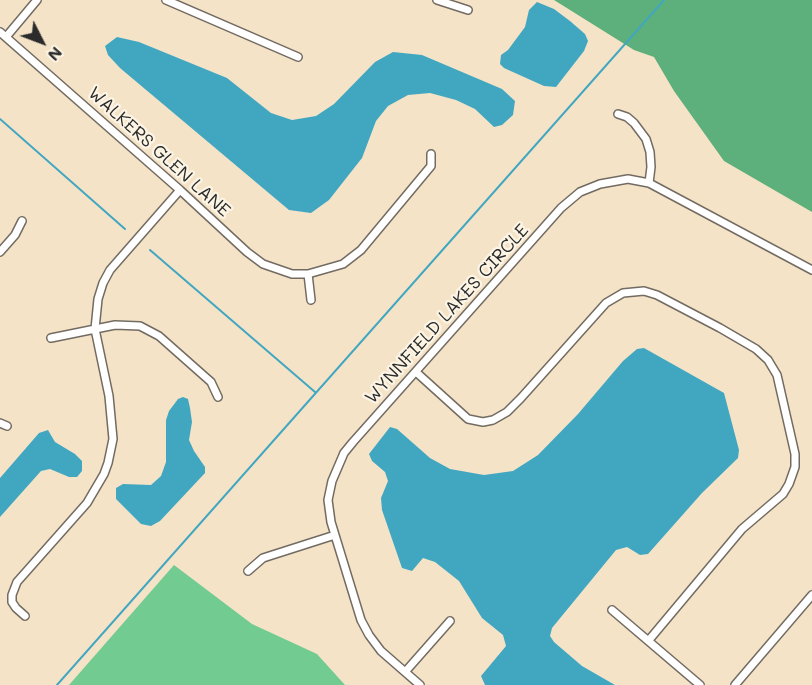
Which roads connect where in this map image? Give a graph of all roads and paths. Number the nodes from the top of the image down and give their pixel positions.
1 (37, 0) edge
2 (166, 0) edge
3 (437, 0) edge
4 (468, 10) dead end
5 (3, 34) edge
6 (298, 57) dead end
7 (618, 114) dead end
8 (431, 154) dead end
9 (649, 183) junction
10 (180, 190) junction
11 (22, 221) dead end
12 (0, 252) edge
13 (812, 270) edge
14 (308, 274) junction
15 (311, 300) dead end
16 (95, 329) junction
17 (51, 338) dead end
18 (416, 372) junction
19 (218, 397) dead end
20 (335, 535) junction
21 (248, 572) dead end
22 (812, 595) edge
23 (612, 610) dead end
24 (25, 616) dead end
25 (450, 621) dead end
26 (649, 640) junction
27 (405, 672) junction
28 (420, 685) edge
29 (700, 685) edge
30 (735, 685) edge

1 - 5 street
2 - 6 street
3 - 4 street
5 - 10 street, WALKERS GLEN LANE
7 - 9 street
8 - 14 street
9 - 13 street, WYNNFIELD LAKES CIRCLE
9 - 18 street, WYNNFIELD LAKES CIRCLE
10 - 14 street, WALKERS GLEN LANE
10 - 16 street
11 - 12 street
14 - 15 street
16 - 17 street
16 - 19 street
16 - 24 street
18 - 20 street, WYNNFIELD LAKES CIRCLE
18 - 26 street
20 - 21 street
20 - 27 street, WYNNFIELD LAKES CIRCLE
22 - 30 street
23 - 26 street
25 - 27 street
26 - 29 street
27 - 28 street, WYNNFIELD LAKES CIRCLE

